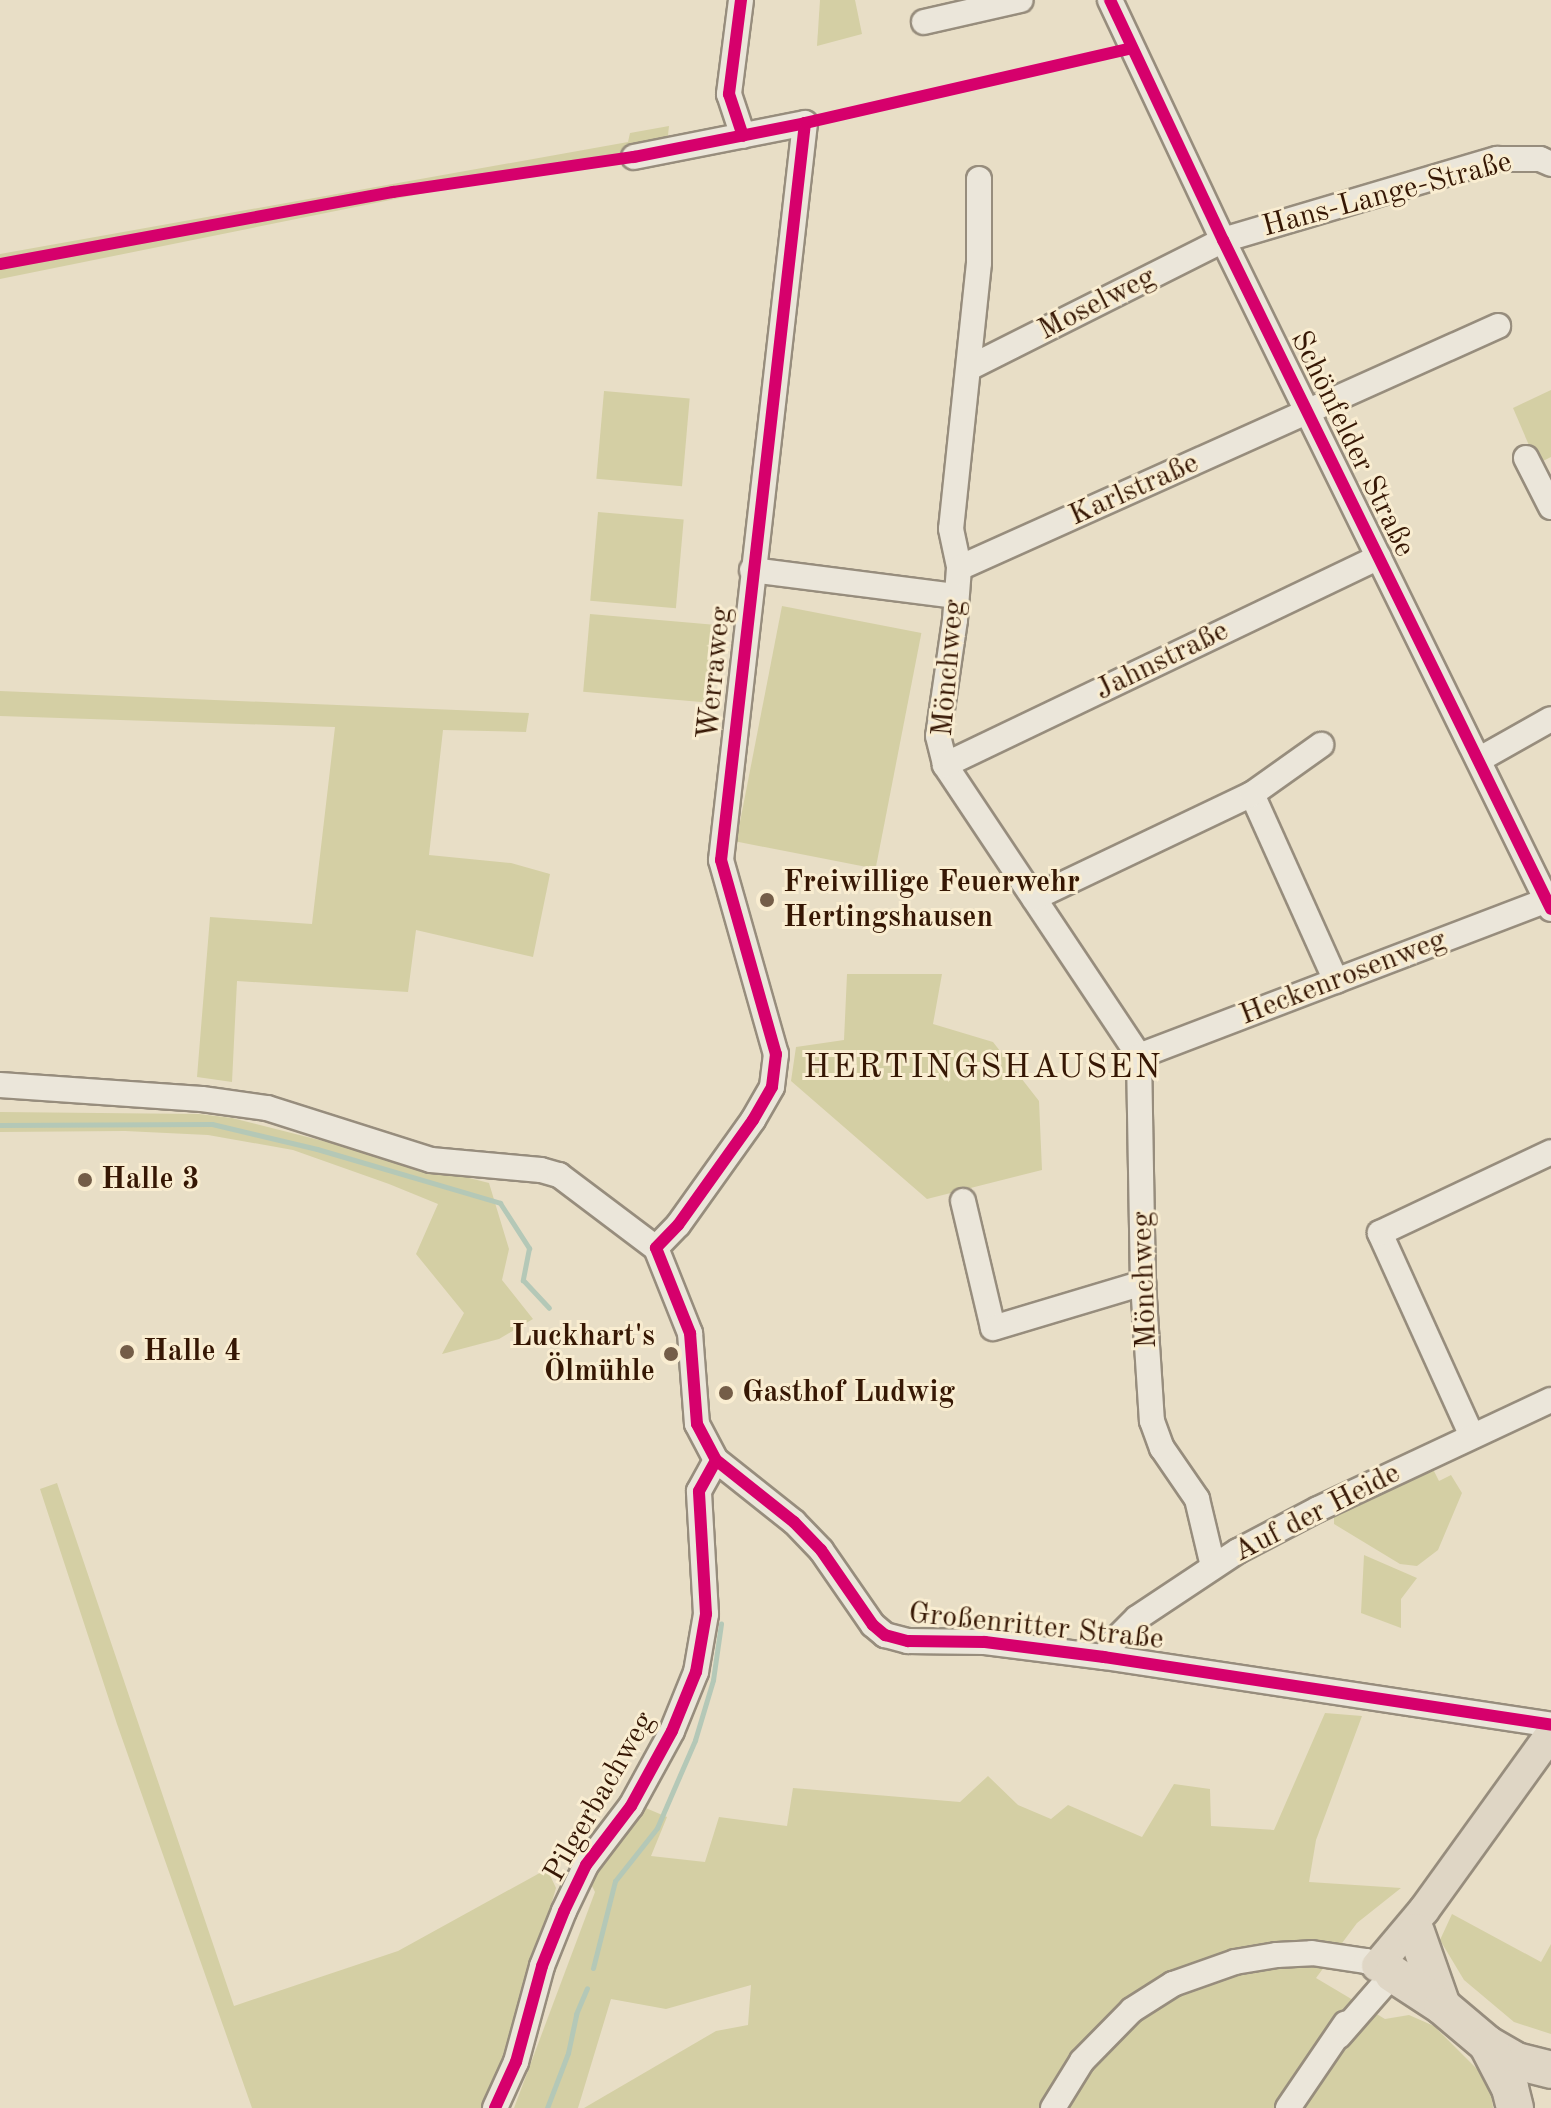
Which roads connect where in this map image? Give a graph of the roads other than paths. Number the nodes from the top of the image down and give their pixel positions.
1 (741, 0) edge
2 (1021, 0) edge
3 (1110, 0) edge
4 (924, 22) dead end
5 (743, 136) junction
6 (634, 157) dead end
7 (1551, 164) edge
8 (979, 179) dead end
9 (1223, 240) junction
10 (1498, 326) dead end
11 (971, 367) junction
12 (1309, 413) junction
13 (1526, 458) dead end
14 (1551, 507) edge
15 (1379, 557) junction
16 (959, 568) junction
17 (752, 570) junction
18 (954, 596) junction
19 (1551, 719) edge
20 (1321, 745) dead end
21 (1480, 759) junction
22 (945, 765) junction
23 (1252, 794) junction
24 (1034, 898) junction
25 (1550, 903) edge
26 (1336, 981) junction
27 (1139, 1056) junction
28 (0, 1085) edge
29 (1551, 1152) edge
30 (963, 1201) dead end
31 (656, 1248) junction
32 (1143, 1283) junction
33 (1551, 1400) edge
34 (1472, 1436) junction
35 (716, 1460) junction
36 (1213, 1566) junction
37 (1104, 1657) junction
38 (1551, 1725) edge
39 (1551, 1734) edge
40 (1420, 1921) junction
41 (1385, 1970) junction
42 (1442, 2006) junction
43 (1487, 2044) junction
44 (1551, 2070) edge
45 (495, 2108) edge
46 (1053, 2108) edge
47 (1288, 2108) edge
48 (1515, 2108) edge

1 - 5 street
2 - 4 street
3 - 9 street, Schönfelder Straße
5 - 6 street, Werraweg
5 - 17 street, Werraweg
7 - 9 street, Hans-Lange-Straße
8 - 11 street, Mönchweg
9 - 11 street, Moselweg
9 - 12 street, Schönfelder Straße
10 - 12 street, Schönfelder Straße
11 - 16 street, Mönchweg
12 - 15 street, Schönfelder Straße
12 - 16 street, Karlstraße
13 - 14 street
15 - 21 street, Schönfelder Straße
15 - 22 street, Jahnstraße
16 - 18 street, Mönchweg
17 - 18 street
17 - 31 street, Werraweg
18 - 22 street, Mönchweg
19 - 21 street
20 - 23 street
21 - 25 street, Schönfelder Straße
22 - 24 street, Mönchweg
23 - 24 street
23 - 26 street
24 - 27 street, Mönchweg
25 - 26 street, Heckenrosenweg
26 - 27 street, Heckenrosenweg
27 - 32 street, Mönchweg
28 - 31 street
29 - 34 street
30 - 32 street
31 - 35 street, Großenritter Straße
32 - 36 street, Mönchweg
33 - 34 street, Auf der Heide
34 - 36 street, Auf der Heide
35 - 37 street, Großenritter Straße
35 - 45 street, Pilgerbachweg
36 - 37 street, Auf der Heide
37 - 38 street, Großenritter Straße
39 - 40 main road
40 - 41 main road
40 - 42 highway
41 - 42 highway
41 - 46 street
41 - 47 street
42 - 43 highway
43 - 44 highway
43 - 48 highway

